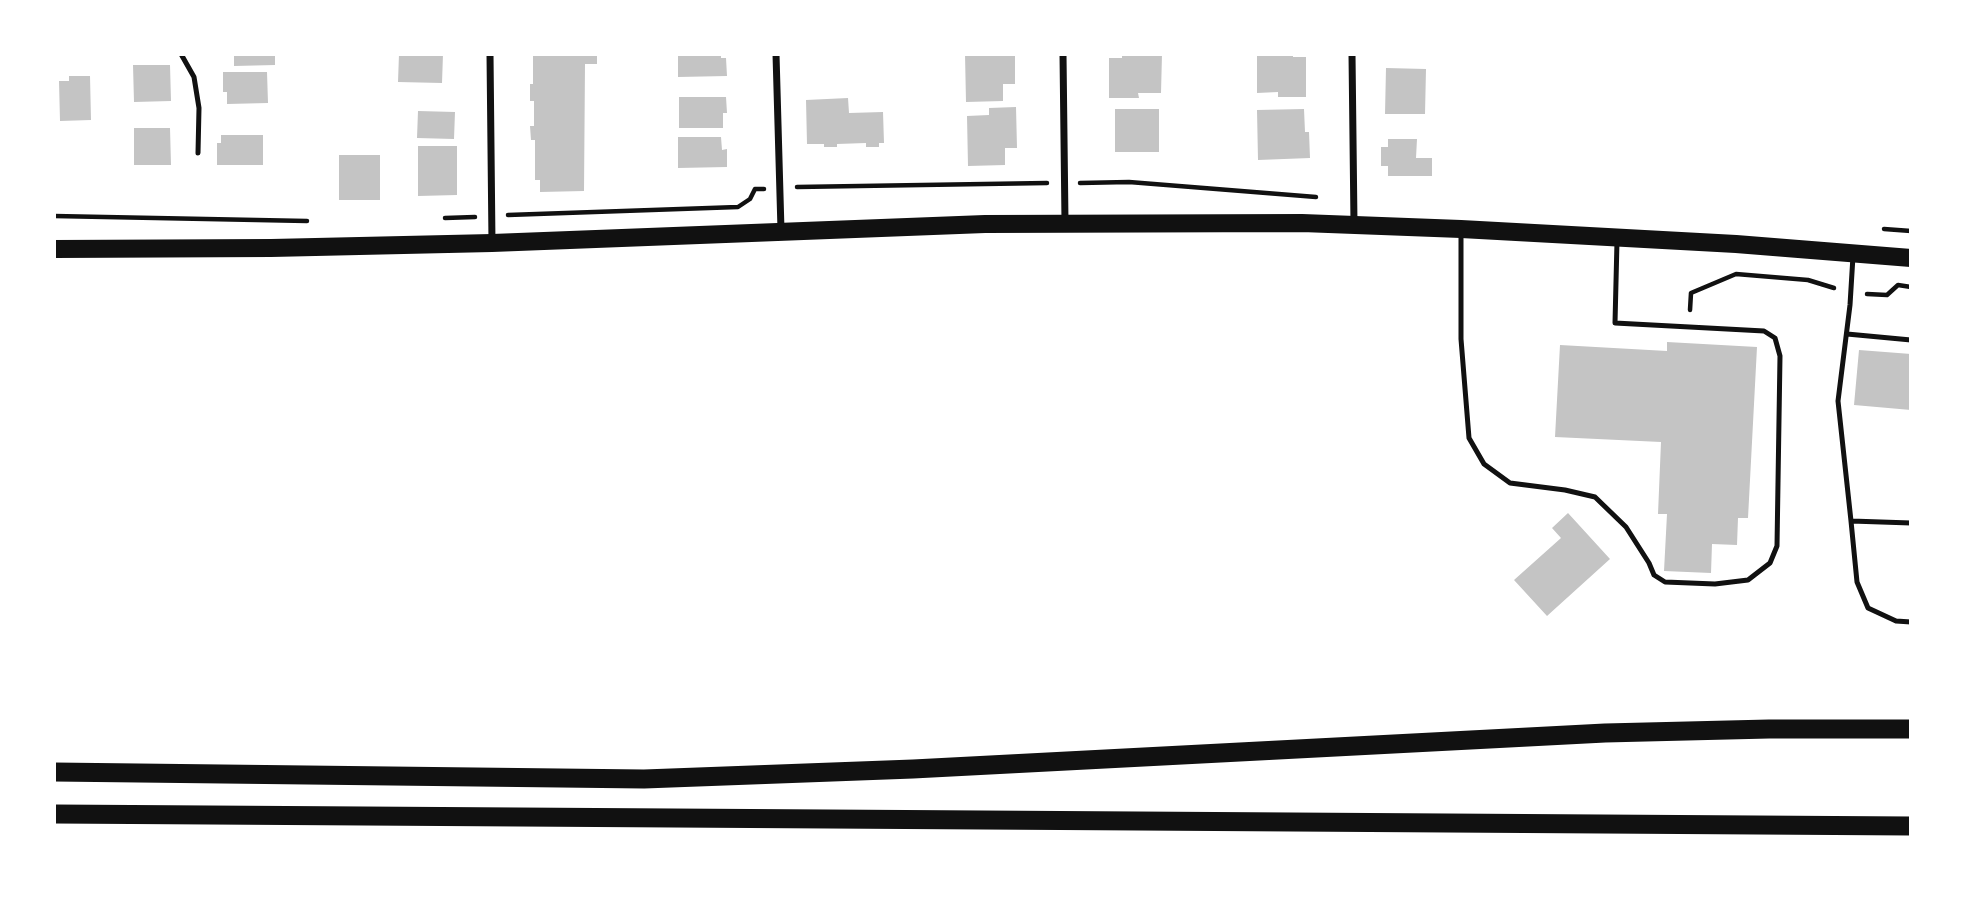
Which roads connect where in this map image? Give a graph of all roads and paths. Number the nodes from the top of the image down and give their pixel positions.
1 (181, 54) edge
2 (489, 54) edge
3 (776, 54) edge
4 (1063, 54) edge
5 (1352, 54) edge
6 (198, 153) dead end
7 (1065, 223) junction
8 (1354, 225) junction
9 (1461, 229) junction
10 (780, 230) junction
11 (1618, 238) junction
12 (492, 243) junction
13 (54, 249) edge
14 (1853, 253) junction
15 (1911, 258) edge
16 (1911, 287) edge
17 (1851, 293) junction
18 (1690, 327) junction
19 (1847, 334) junction
20 (1911, 340) edge
21 (1851, 521) junction
22 (1911, 523) edge
23 (1911, 622) edge
24 (1911, 729) edge
25 (54, 772) edge
26 (54, 814) edge
27 (1911, 826) edge

1 - 6 lane
2 - 12 street
3 - 10 street
4 - 7 street
5 - 8 street
7 - 8 main road
7 - 10 main road
8 - 9 main road
9 - 11 main road
9 - 18 lane
10 - 12 main road
11 - 14 main road
11 - 18 lane
12 - 13 main road
14 - 15 main road
14 - 17 lane
16 - 17 path
17 - 18 path
17 - 19 lane
19 - 20 lane
19 - 21 lane
21 - 22 lane
21 - 23 lane
24 - 25 highway
26 - 27 highway

